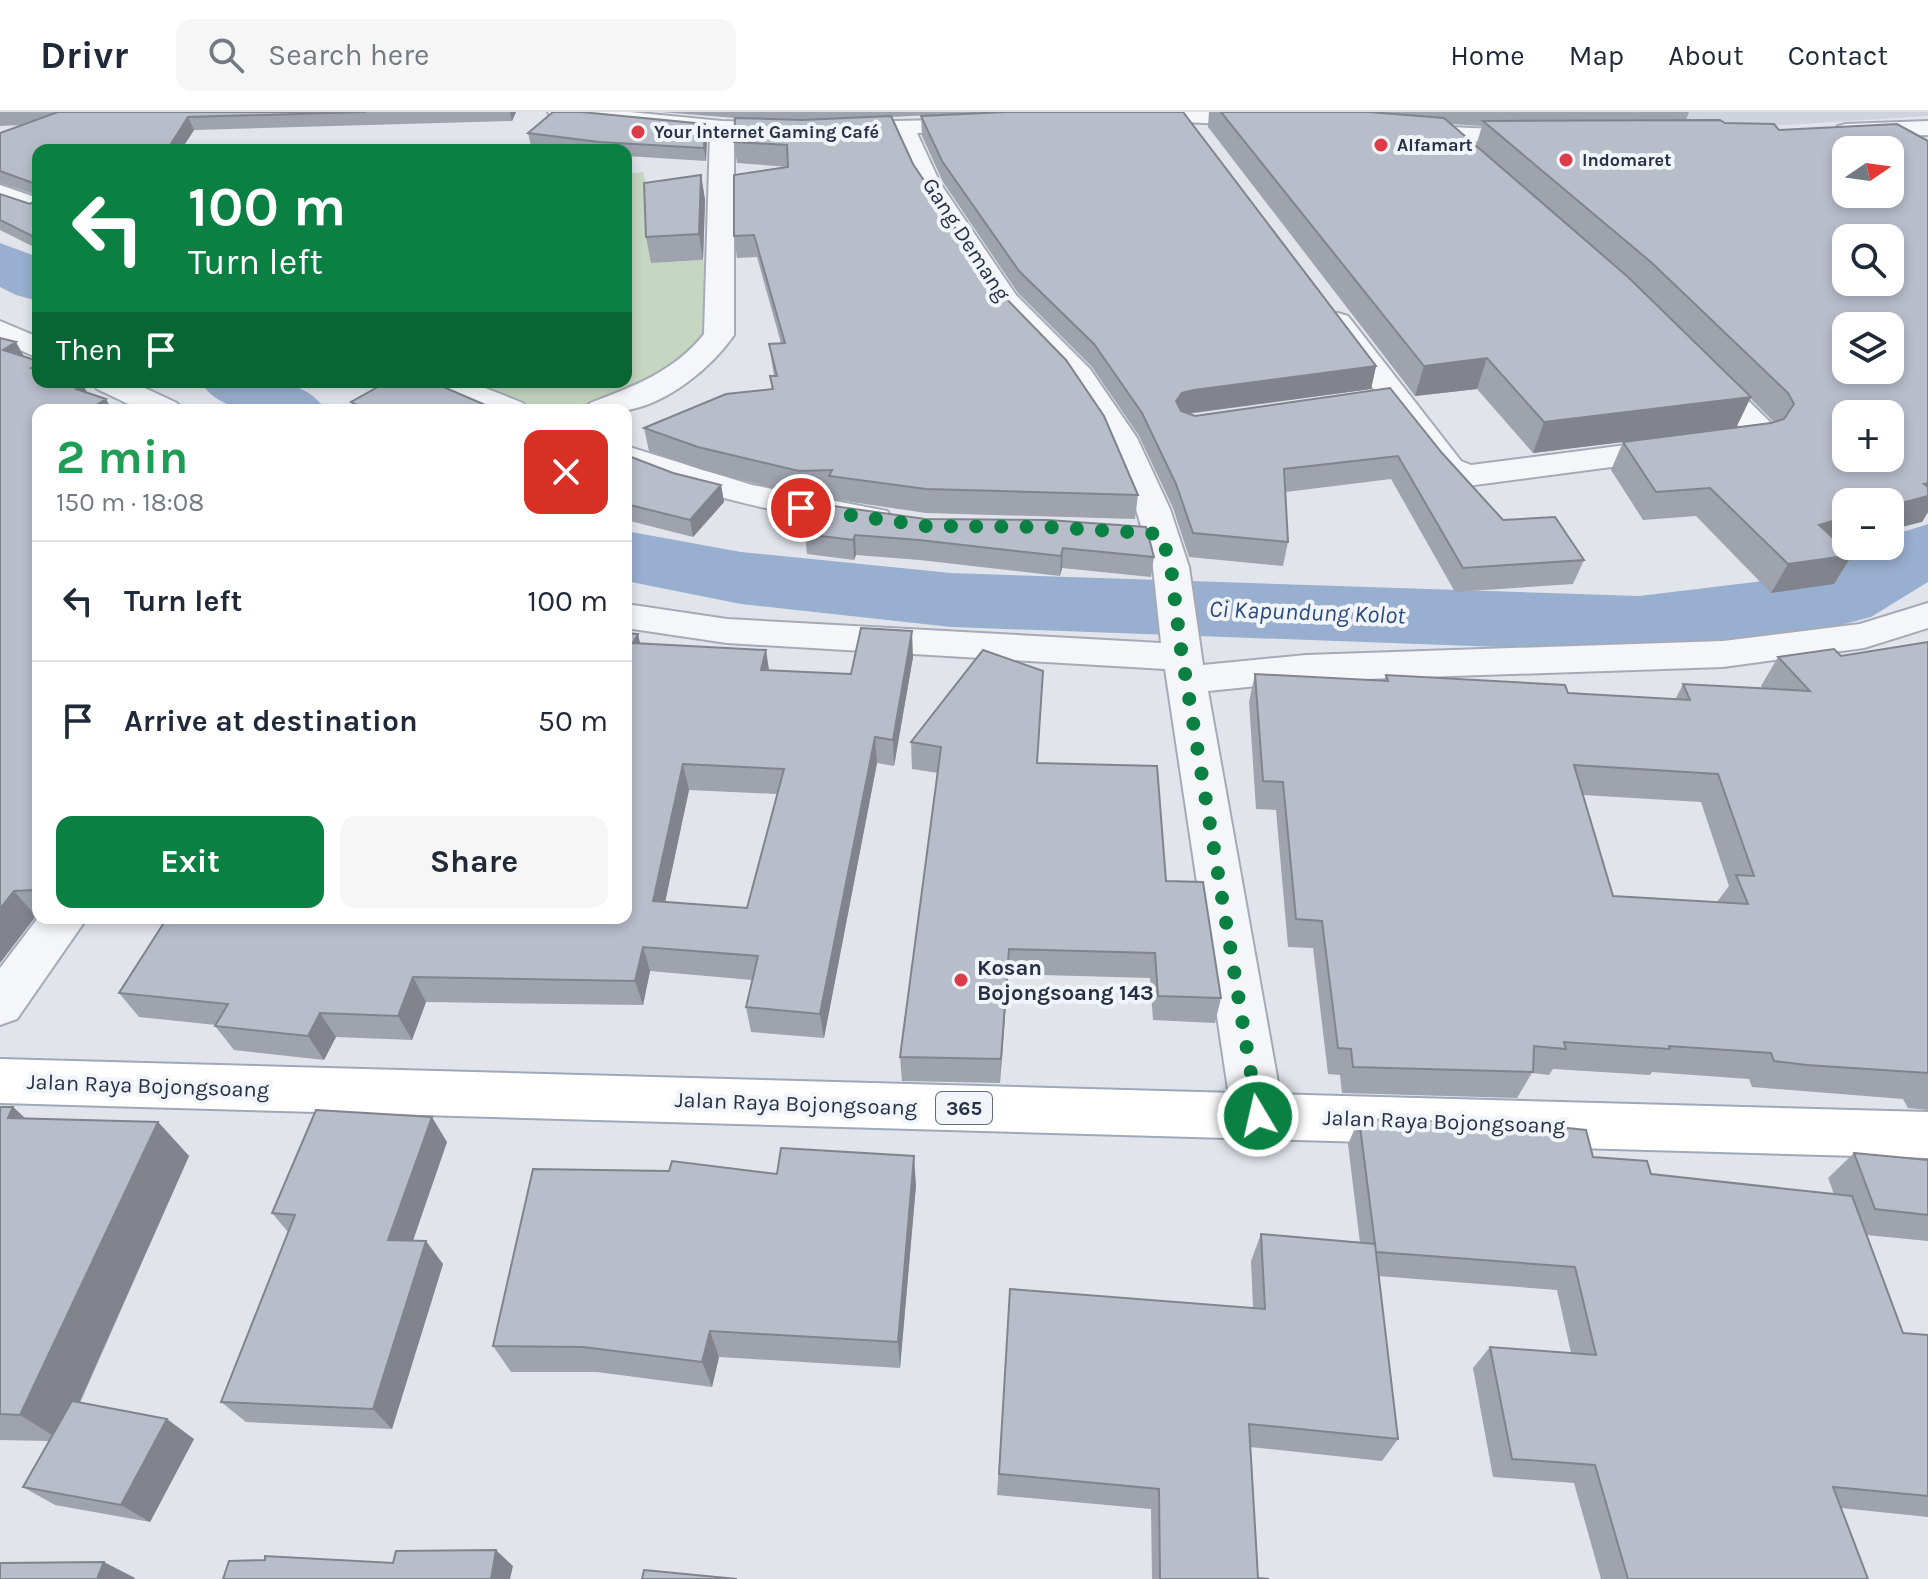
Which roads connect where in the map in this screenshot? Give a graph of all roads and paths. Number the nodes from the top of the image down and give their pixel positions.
1 (559, 112) edge
2 (1183, 115) junction
3 (1105, 118) edge
4 (1295, 121) edge
5 (997, 123) edge
6 (902, 126) junction
7 (722, 128) junction
8 (1928, 128) edge
9 (1384, 130) edge
10 (1822, 132) edge
11 (1444, 135) junction
12 (1560, 138) edge
13 (1202, 139) edge
14 (1472, 160) edge
15 (0, 193) edge
16 (32, 205) edge
17 (1322, 300) edge
18 (0, 330) edge
19 (32, 346) edge
20 (1684, 353) edge
21 (120, 388) edge
22 (458, 388) edge
23 (1396, 398) junction
24 (1364, 403) edge
25 (154, 404) edge
26 (497, 404) edge
27 (616, 404) edge
28 (632, 458) edge
29 (911, 523) edge
30 (1928, 615) edge
31 (632, 617) edge
32 (1183, 660) junction
33 (60, 924) edge
34 (0, 1005) edge
35 (0, 1081) edge
36 (1258, 1116) junction
37 (1928, 1135) edge

1 - 7 street
2 - 3 street
2 - 4 street
2 - 13 street
5 - 6 street
6 - 7 street
6 - 32 street, Gang Demang
7 - 27 street
8 - 10 street
9 - 11 street
11 - 12 street
11 - 14 street
15 - 16 street
17 - 23 street
18 - 19 street
20 - 23 street
21 - 25 street
22 - 26 street
23 - 24 street
28 - 29 street
30 - 32 street
31 - 32 street
32 - 36 street, Gang Demang
33 - 34 street
35 - 36 main road, Jalan Raya Bojongsoang / 365
36 - 37 main road, Jalan Raya Bojongsoang / 365

